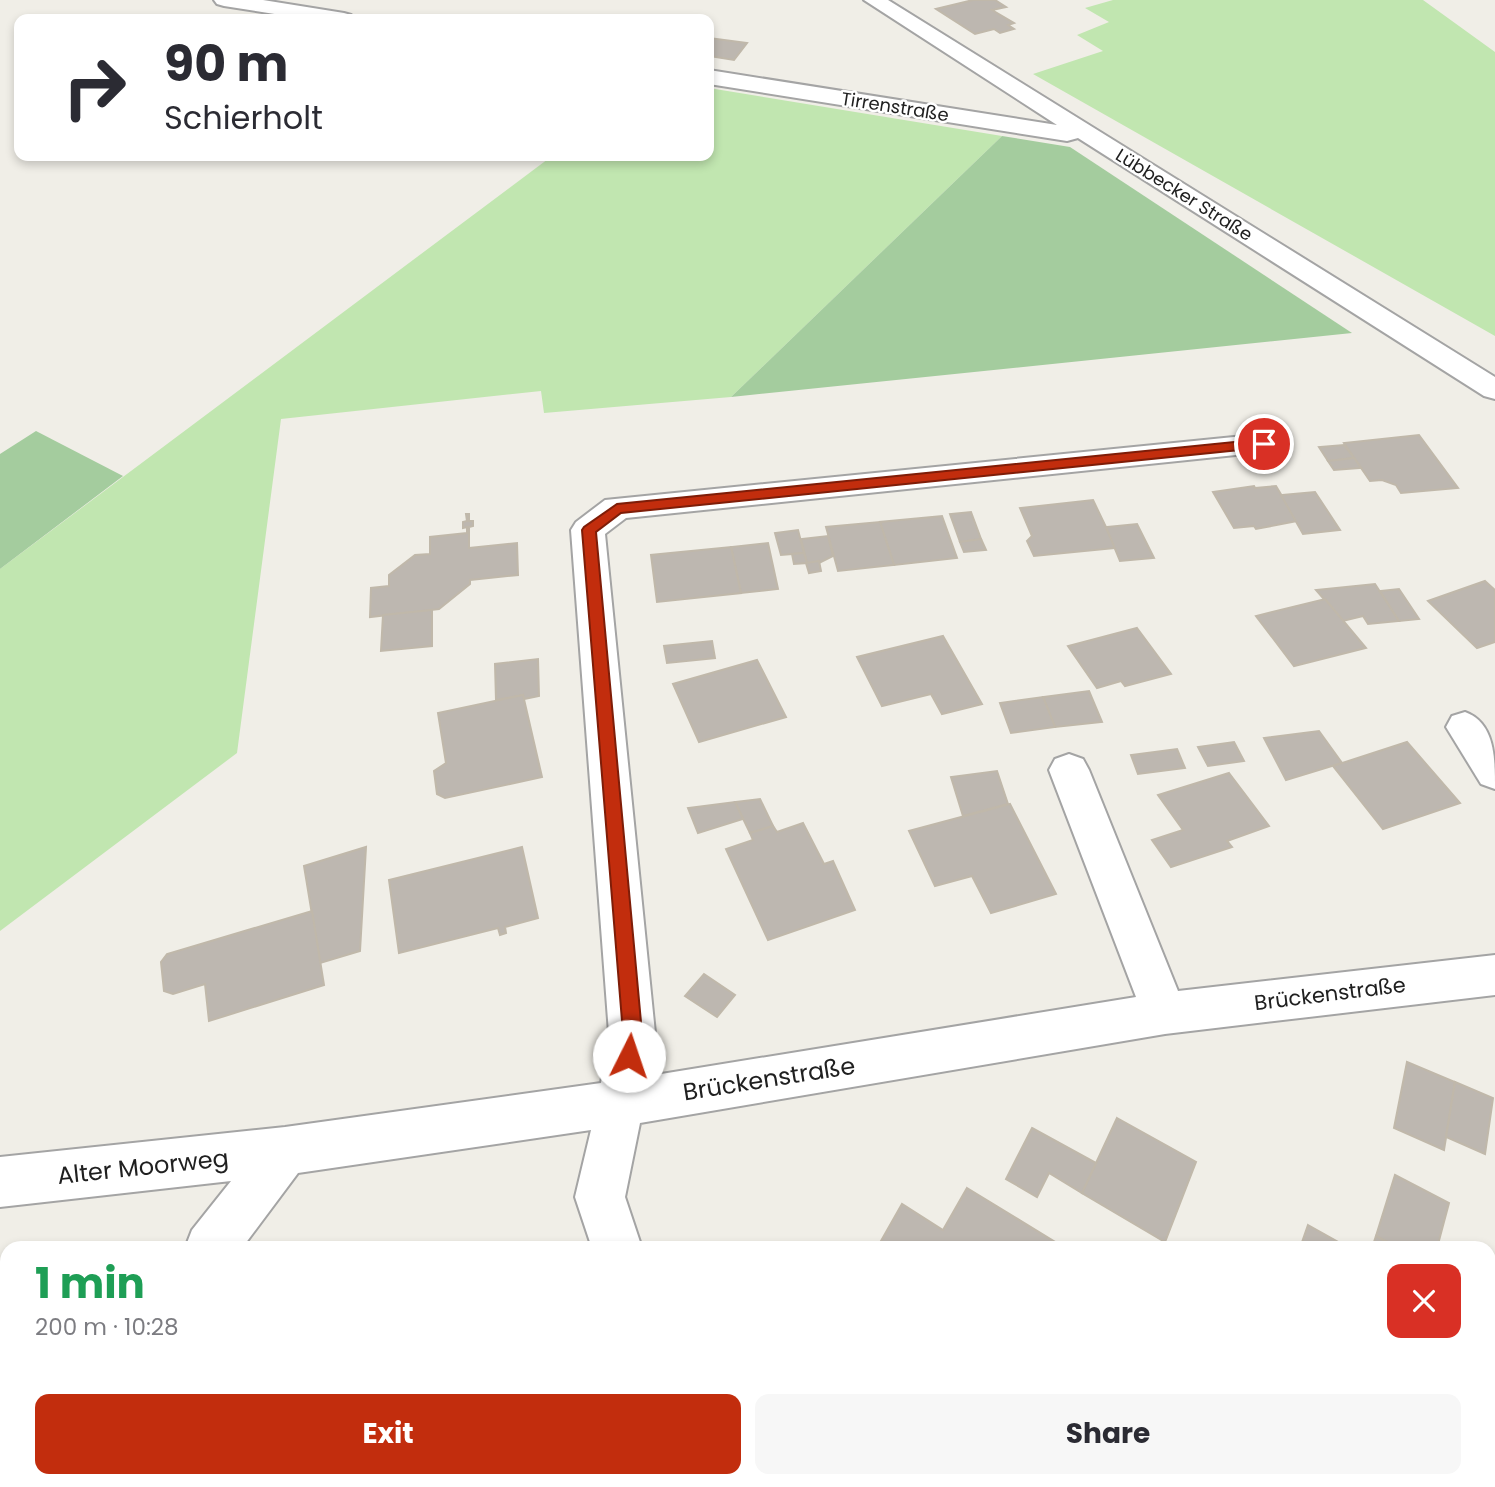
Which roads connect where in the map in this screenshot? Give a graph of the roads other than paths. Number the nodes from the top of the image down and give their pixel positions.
1 (224, 0) edge
2 (874, 0) edge
3 (312, 14) edge
4 (714, 79) edge
5 (1080, 130) junction
6 (1495, 390) edge
7 (1264, 444) dead end
8 (1465, 727) dead end
9 (1069, 770) dead end
10 (1495, 773) edge
11 (1495, 975) edge
12 (1165, 1013) junction
13 (621, 1103) junction
14 (285, 1151) junction
15 (0, 1182) edge
16 (215, 1241) edge
17 (615, 1241) edge

1 - 3 street
2 - 5 street, Lübbecker Straße
4 - 5 street, Tirrenstraße
5 - 6 street, Lübbecker Straße
7 - 13 street
8 - 10 street
9 - 12 street
11 - 12 street, Brückenstraße
12 - 13 street, Brückenstraße
13 - 14 street, Brückenstraße
13 - 17 street
14 - 15 street, Alter Moorweg
14 - 16 street

